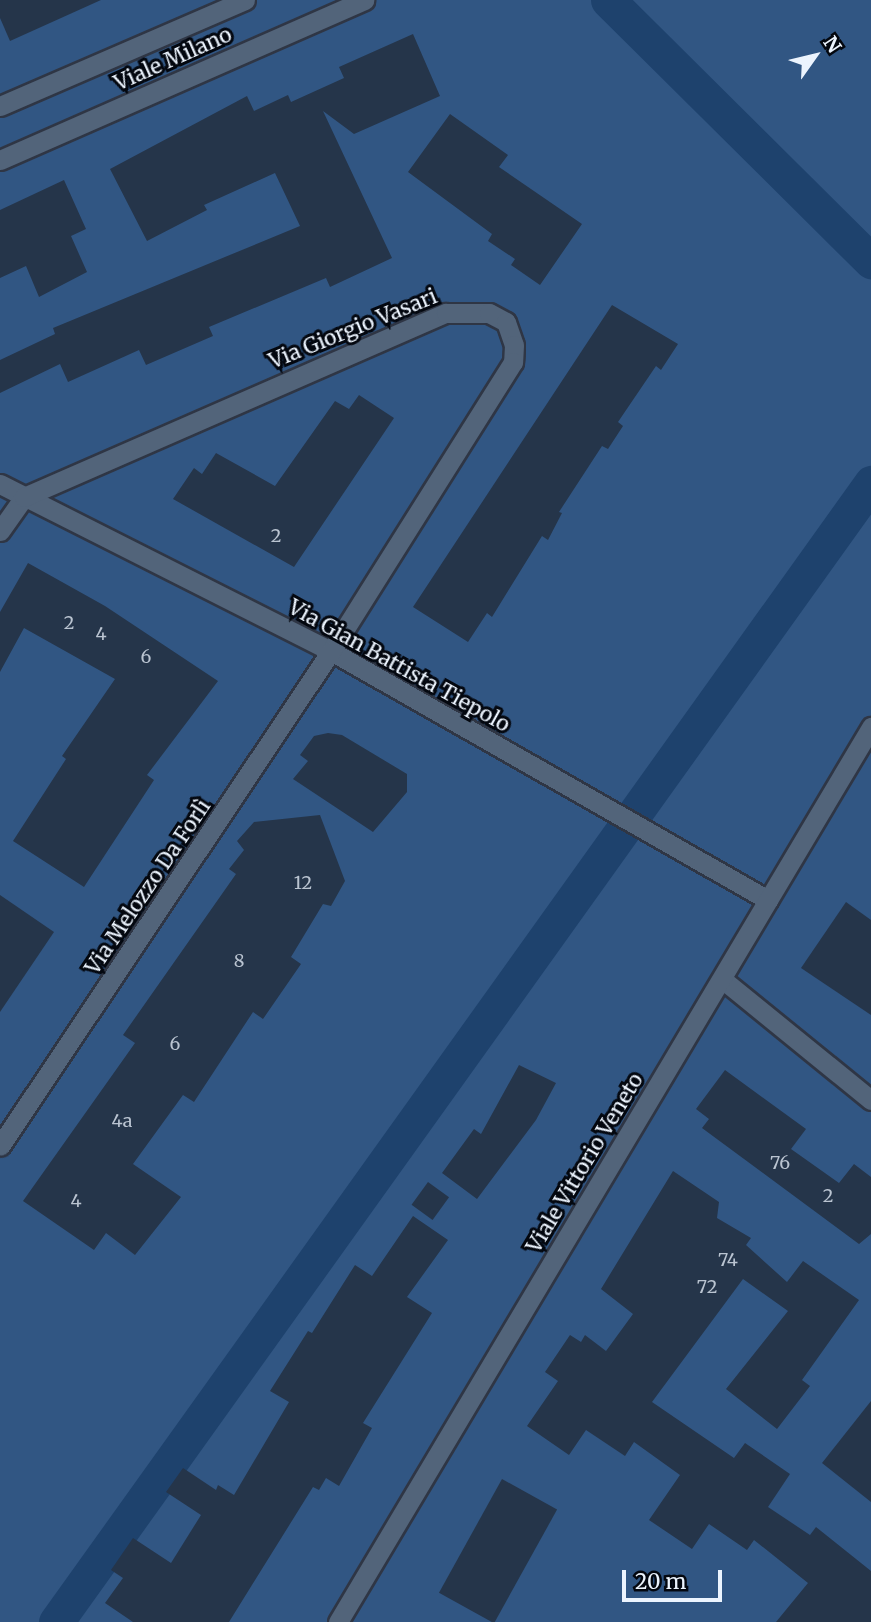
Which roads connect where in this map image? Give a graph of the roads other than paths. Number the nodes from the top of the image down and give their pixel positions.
1 (245, 0) edge
2 (364, 0) edge
3 (0, 106) edge
4 (0, 160) edge
5 (0, 484) edge
6 (23, 497) junction
7 (0, 531) edge
8 (331, 651) junction
9 (871, 727) edge
10 (768, 900) junction
11 (722, 979) junction
12 (871, 1100) edge
13 (0, 1146) edge
14 (338, 1622) edge

1 - 3 street, Viale Milano
2 - 4 street, Viale Milano
5 - 6 street, Via Gian Battista Tiepolo
6 - 7 street
6 - 8 street, Via Gian Battista Tiepolo
6 - 8 street, Via Giorgio Vasari
8 - 10 street, Via Gian Battista Tiepolo
8 - 13 street, Via Melozzo Da Forlì
9 - 10 street, Viale Vittorio Veneto
10 - 11 street, Viale Vittorio Veneto
11 - 12 street
11 - 14 street, Viale Vittorio Veneto

